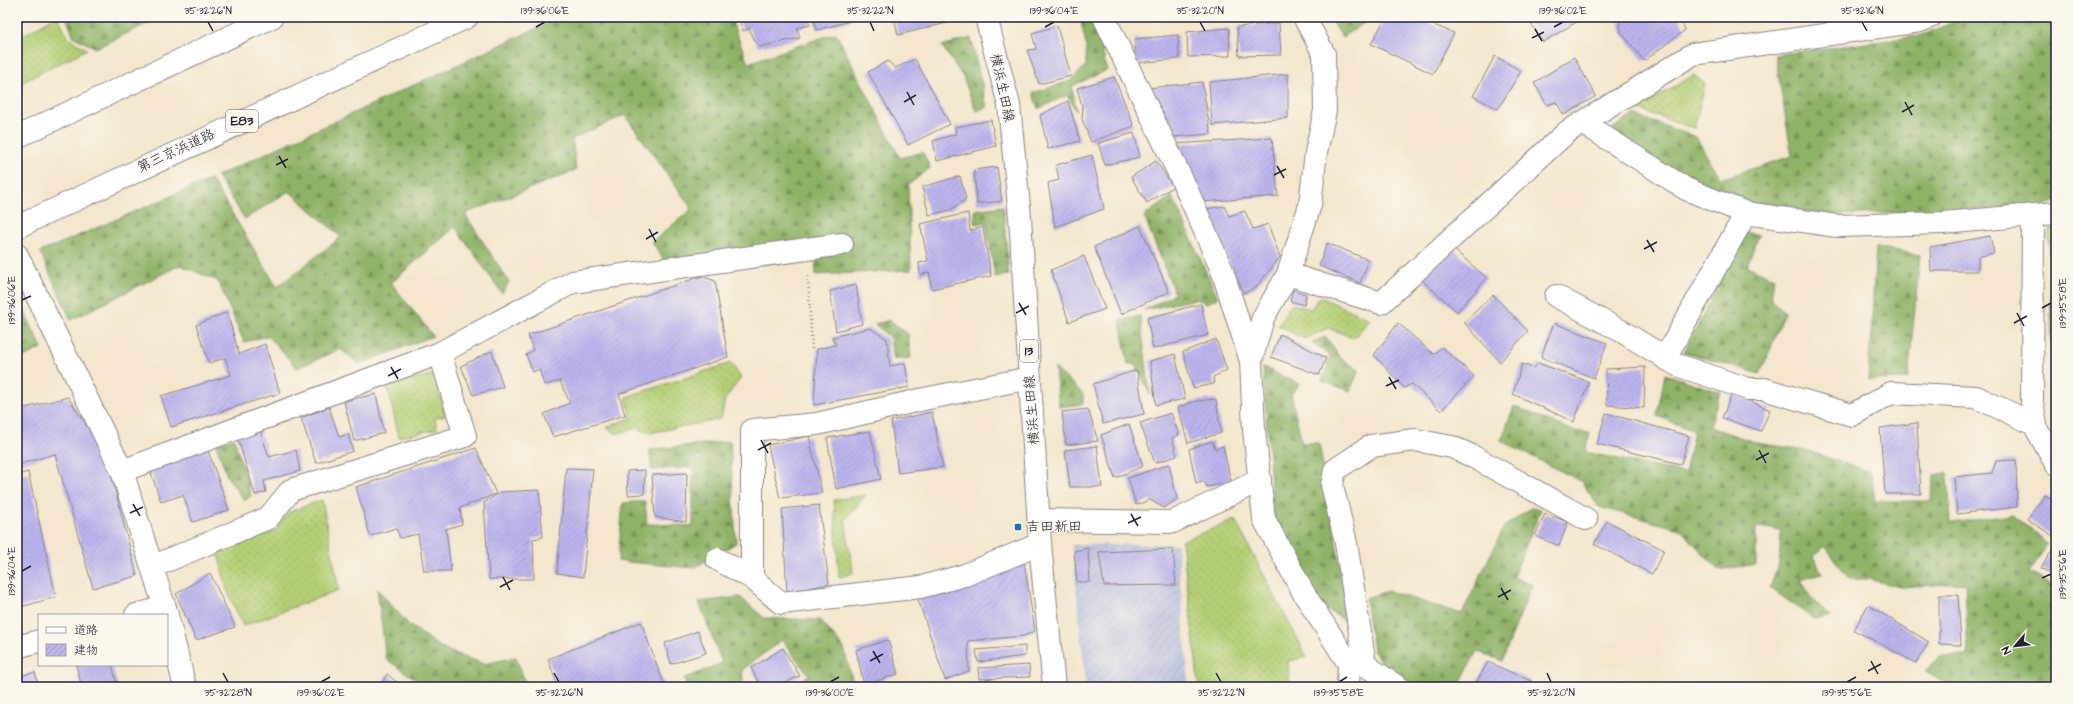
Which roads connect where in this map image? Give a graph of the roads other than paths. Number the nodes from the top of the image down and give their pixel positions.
1 (272, 17) edge
2 (467, 17) edge
3 (986, 17) edge
4 (1104, 17) edge
5 (1304, 17) edge
6 (1930, 17) edge
7 (1583, 123) junction
8 (17, 137) edge
9 (1746, 213) junction
10 (2056, 213) edge
11 (2033, 216) junction
12 (17, 227) edge
13 (842, 244) dead end
14 (17, 255) edge
15 (1288, 274) junction
16 (1556, 296) dead end
17 (440, 353) junction
18 (1665, 358) junction
19 (1251, 361) junction
20 (1030, 378) junction
21 (2036, 425) junction
22 (2056, 464) edge
23 (122, 471) junction
24 (1260, 480) junction
25 (1586, 519) dead end
26 (1039, 520) junction
27 (1040, 544) junction
28 (717, 559) dead end
29 (152, 566) junction
30 (752, 578) junction
31 (166, 612) edge
32 (146, 614) edge
33 (168, 620) edge
34 (38, 641) edge
35 (17, 647) edge
36 (1357, 665) junction
37 (185, 687) edge
38 (1054, 687) edge
39 (1348, 687) edge
40 (1398, 687) edge

1 - 8 main road
2 - 12 main road, 第三京浜道路 / E83
3 - 20 main road, 横浜生田線 / 13
4 - 19 main road
5 - 15 main road
6 - 7 main road
7 - 9 main road
7 - 15 main road
9 - 11 main road
9 - 18 main road
10 - 11 main road
11 - 21 main road
13 - 17 main road
14 - 23 main road
15 - 19 main road
16 - 18 main road
17 - 23 main road
17 - 29 main road
18 - 21 main road
19 - 24 main road
20 - 26 main road, 横浜生田線 / 13
20 - 30 main road
21 - 22 main road
23 - 29 main road
24 - 26 main road
24 - 36 main road
25 - 36 main road
26 - 27 main road, 横浜生田線 / 13
27 - 30 main road
27 - 38 main road, 横浜生田線 / 13
28 - 30 main road
29 - 31 main road
31 - 32 main road
33 - 37 main road
34 - 35 main road
36 - 39 main road
36 - 40 main road

